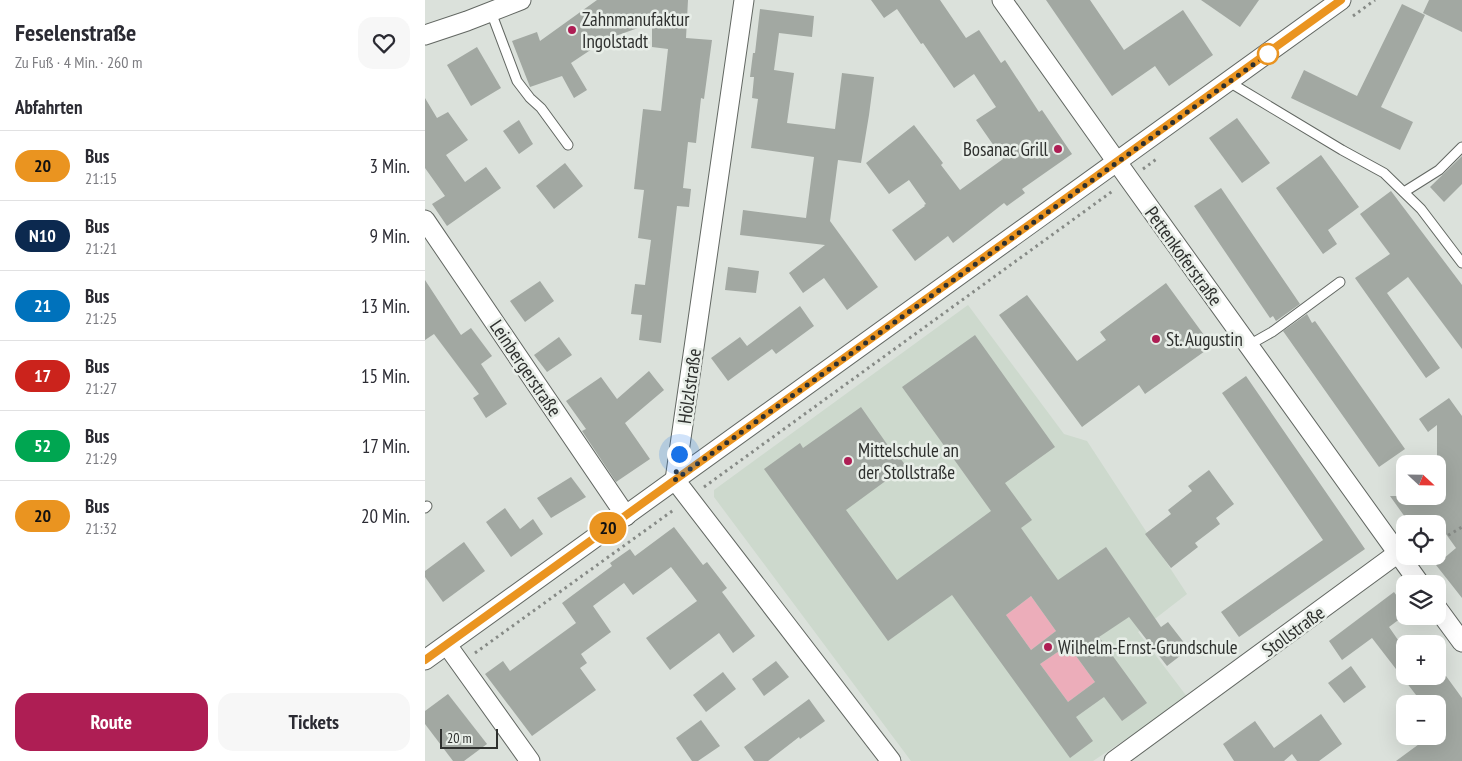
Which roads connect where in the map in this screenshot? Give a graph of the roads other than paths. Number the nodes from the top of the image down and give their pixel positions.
1 (521, 0) edge
2 (744, 0) edge
3 (1001, 0) edge
4 (1341, 0) edge
5 (491, 12) junction
6 (425, 35) edge
7 (1229, 82) junction
8 (568, 145) dead end
9 (1462, 147) edge
10 (1117, 162) junction
11 (1404, 192) junction
12 (425, 220) edge
13 (1462, 263) edge
14 (1340, 282) dead end
15 (1249, 345) junction
16 (675, 480) junction
17 (626, 516) junction
18 (1396, 550) edge
19 (1396, 554) edge
20 (1446, 620) edge
21 (1462, 642) edge
22 (432, 651) edge
23 (530, 761) edge
24 (891, 761) edge
25 (1114, 761) edge

1 - 5 street
2 - 16 street, Hölzlstraße
3 - 10 street, Pettenkoferstraße
4 - 7 street
5 - 6 street
5 - 8 lane
7 - 10 street
7 - 11 lane
9 - 11 lane
10 - 15 street, Pettenkoferstraße
10 - 16 street
11 - 13 lane
12 - 17 street, Leinbergerstraße
14 - 15 lane
15 - 18 street, Pettenkoferstraße
16 - 17 street
16 - 24 street
17 - 22 street
19 - 25 street, Stollstraße
20 - 21 street
22 - 23 street

